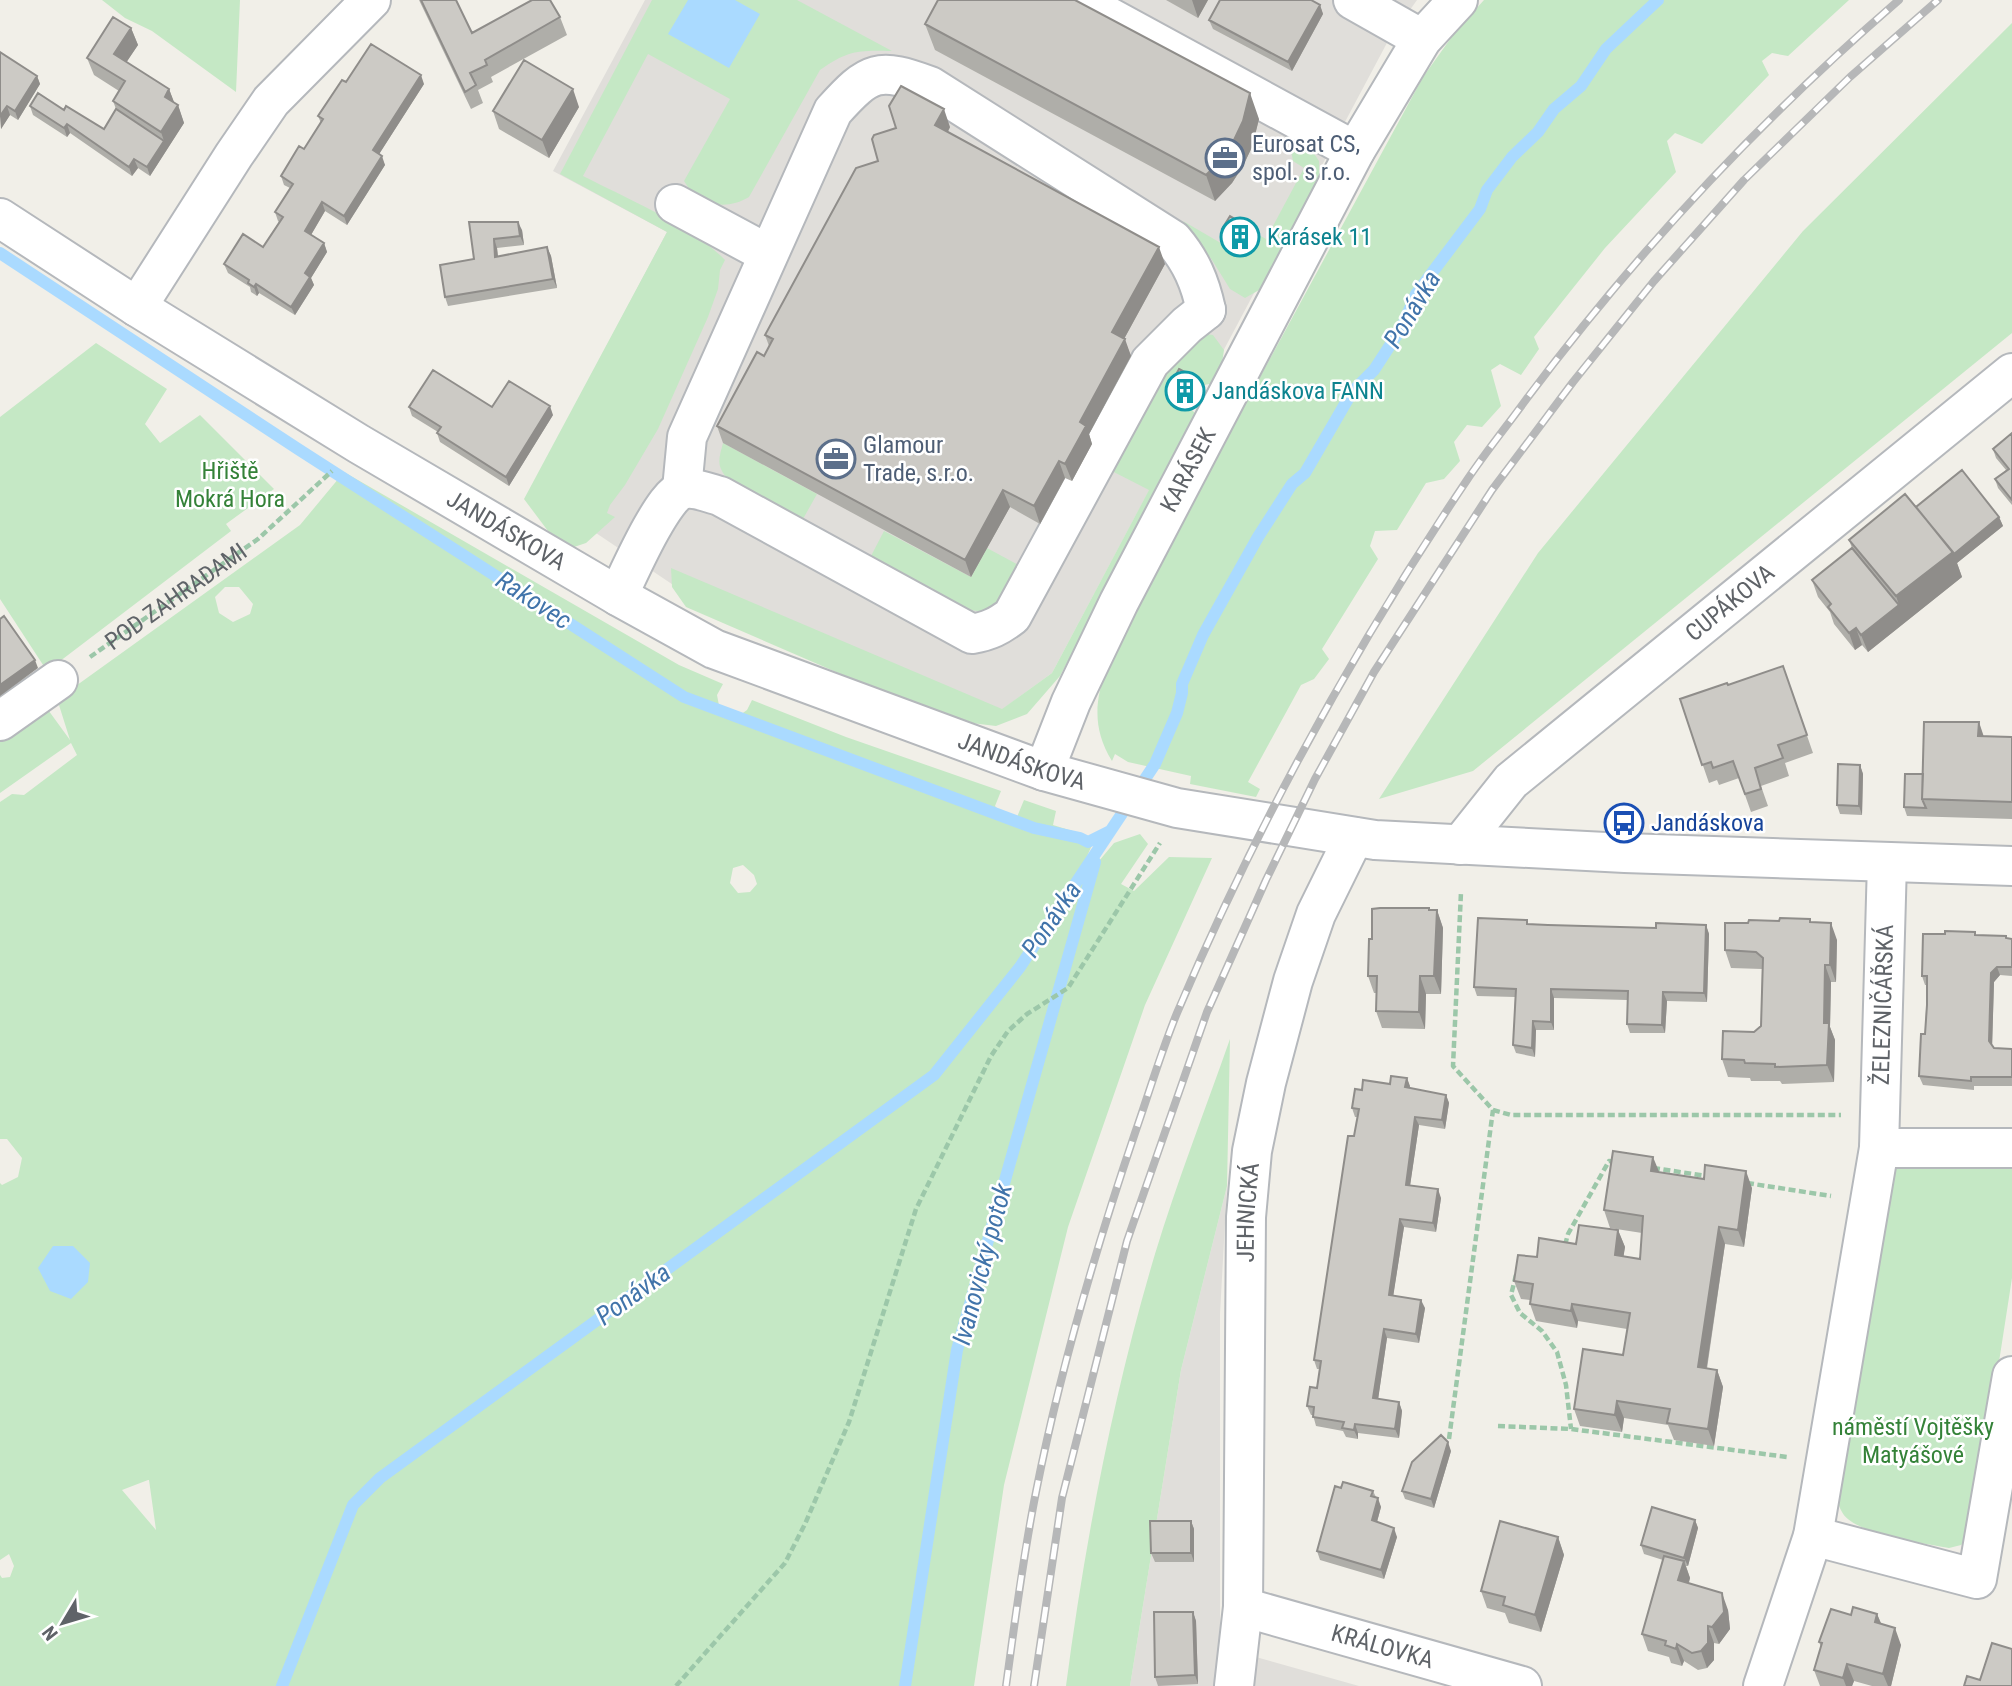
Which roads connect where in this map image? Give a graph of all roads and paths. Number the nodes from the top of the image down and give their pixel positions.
1 (371, 0) edge
2 (1078, 0) edge
3 (1353, 0) edge
4 (1458, 0) edge
5 (1422, 39) junction
6 (1356, 151) junction
7 (675, 204) dead end
8 (0, 218) edge
9 (768, 254) junction
10 (136, 307) junction
11 (1206, 310) junction
12 (1257, 337) junction
13 (2012, 373) edge
14 (333, 470) dead end
15 (682, 489) junction
16 (618, 596) junction
17 (58, 680) joint
18 (0, 721) edge
19 (1044, 771) junction
20 (1171, 806) junction
21 (1354, 837) junction
22 (1460, 845) junction
23 (1887, 862) junction
24 (2012, 866) edge
25 (1461, 892) dead end
26 (1493, 1110) junction
27 (1879, 1132) junction
28 (2012, 1148) edge
29 (1623, 1163) edge
30 (1650, 1167) edge
31 (1719, 1178) edge
32 (1746, 1183) edge
33 (1870, 1202) junction
34 (1562, 1254) edge
35 (1517, 1272) edge
36 (2012, 1377) edge
37 (1499, 1426) dead end
38 (1571, 1429) junction
39 (1449, 1439) edge
40 (1826, 1461) junction
41 (1813, 1536) junction
42 (1243, 1607) junction
43 (676, 1686) edge
44 (1234, 1686) edge
45 (1522, 1686) edge
46 (1763, 1686) edge

1 - 10 street
2 - 6 street
3 - 5 street
4 - 5 street, KARÁSEK
5 - 6 street, KARÁSEK
6 - 12 street, KARÁSEK
7 - 9 street
8 - 10 street, JANDÁSKOVA
9 - 11 street
9 - 15 street
10 - 16 street, JANDÁSKOVA
11 - 12 street
11 - 15 street
12 - 19 street, KARÁSEK
13 - 22 street, CUPÁKOVA
14 - 17 path, POD ZAHRADAMI
15 - 16 street
16 - 19 street, JANDÁSKOVA
17 - 18 street
19 - 20 street, JANDÁSKOVA
20 - 21 street, JANDÁSKOVA
20 - 43 path
21 - 22 street, JANDÁSKOVA
21 - 42 street, JEHNICKÁ
22 - 23 street, JANDÁSKOVA
23 - 24 street, JANDÁSKOVA
23 - 27 street, ŽELEZNIČÁŘSKÁ
25 - 26 path
26 - 27 path
26 - 39 path
27 - 28 street
27 - 33 street
29 - 34 path
30 - 31 path
32 - 33 path
33 - 40 street
35 - 38 path
36 - 41 street
37 - 38 path
38 - 40 path
40 - 41 street
41 - 46 street
42 - 44 street, JEHNICKÁ
42 - 45 street, KRÁLOVKA

